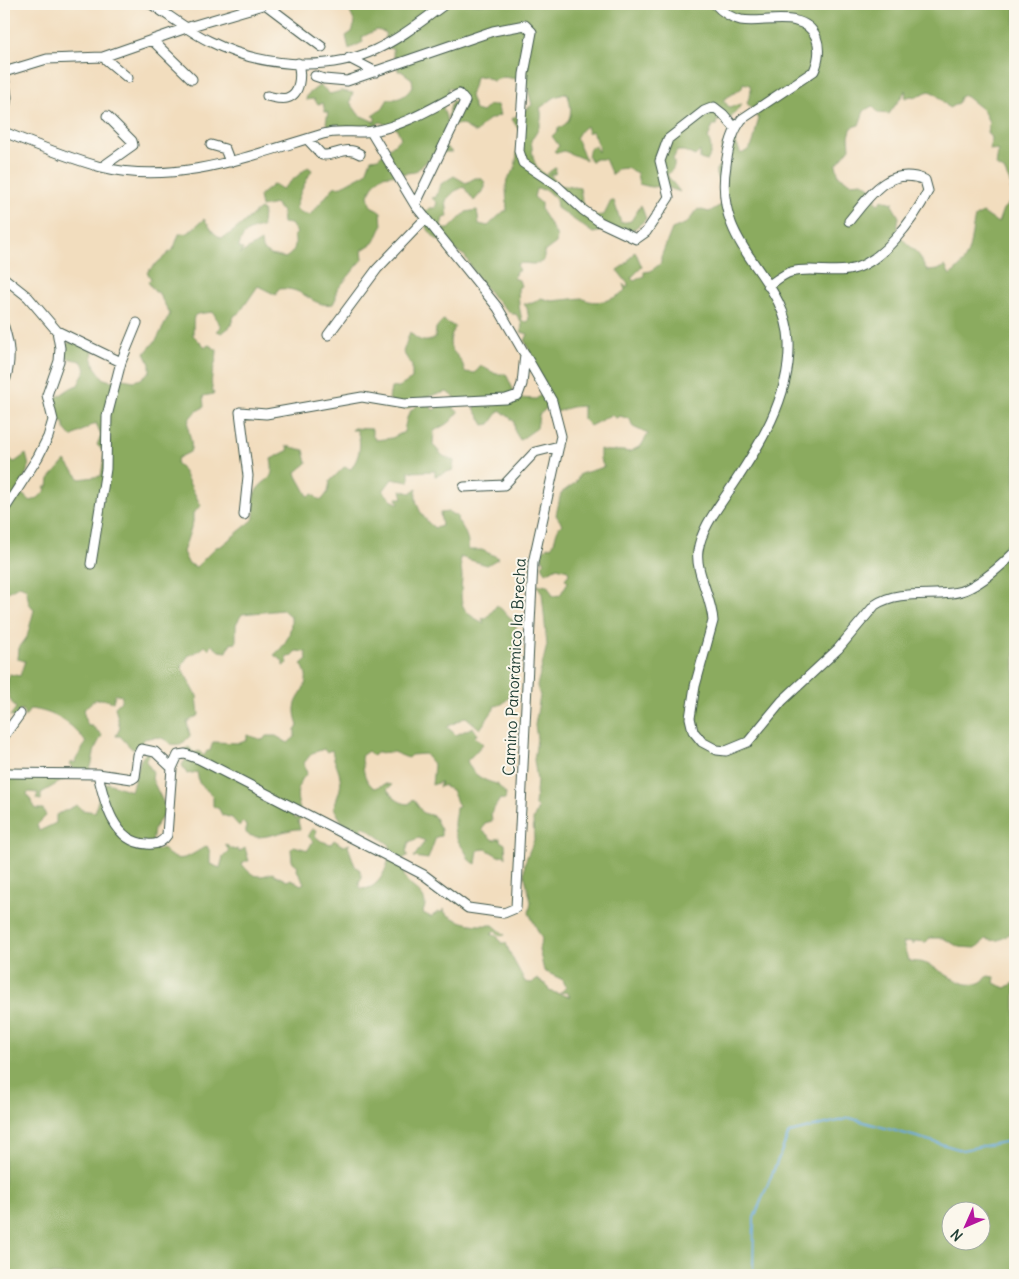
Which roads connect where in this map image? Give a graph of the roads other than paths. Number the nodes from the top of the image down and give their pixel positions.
1 (151, 4) edge
2 (266, 4) edge
3 (445, 4) edge
4 (715, 4) edge
5 (188, 27) junction
6 (153, 41) junction
7 (322, 47) dead end
8 (103, 58) junction
9 (349, 58) junction
10 (298, 63) junction
11 (4, 72) edge
12 (376, 72) junction
13 (4, 76) edge
14 (316, 76) dead end
15 (128, 78) dead end
16 (192, 79) dead end
17 (267, 96) dead end
18 (4, 114) edge
19 (107, 116) dead end
20 (735, 128) junction
21 (4, 132) edge
22 (371, 132) junction
23 (307, 139) junction
24 (211, 145) dead end
25 (360, 154) dead end
26 (230, 162) junction
27 (102, 167) junction
28 (415, 205) junction
29 (426, 218) junction
30 (848, 221) dead end
31 (4, 278) edge
32 (768, 286) junction
33 (137, 323) dead end
34 (4, 327) edge
35 (57, 331) junction
36 (328, 335) dead end
37 (525, 354) junction
38 (120, 362) junction
39 (6, 378) dead end
40 (559, 446) junction
41 (464, 487) dead end
42 (4, 510) edge
43 (244, 515) dead end
44 (1015, 552) edge
45 (91, 564) dead end
46 (20, 714) dead end
47 (4, 736) edge
48 (172, 768) junction
49 (4, 773) edge
50 (98, 774) junction

1 - 5 street
2 - 5 street
2 - 7 street
3 - 9 street
4 - 20 street
5 - 6 street
5 - 10 street
6 - 8 street
6 - 16 street
8 - 11 street
8 - 15 street
9 - 10 street
9 - 12 street
10 - 17 street
12 - 14 street
12 - 20 street
13 - 18 street
19 - 27 street
20 - 32 street
21 - 27 street
22 - 23 street
22 - 28 street, Camino Panorámico la Brecha
22 - 28 street
23 - 25 street
23 - 26 street
24 - 26 street
26 - 27 street
28 - 29 street, Camino Panorámico la Brecha
29 - 36 street
29 - 37 street, Camino Panorámico la Brecha
30 - 32 street
31 - 35 street
32 - 44 street
33 - 38 street
34 - 39 street
35 - 38 street
35 - 42 street
37 - 40 street, Camino Panorámico la Brecha
37 - 43 street
38 - 45 street
40 - 41 street
40 - 48 street, Camino Panorámico la Brecha
46 - 47 street
48 - 50 street
48 - 50 street
49 - 50 street

